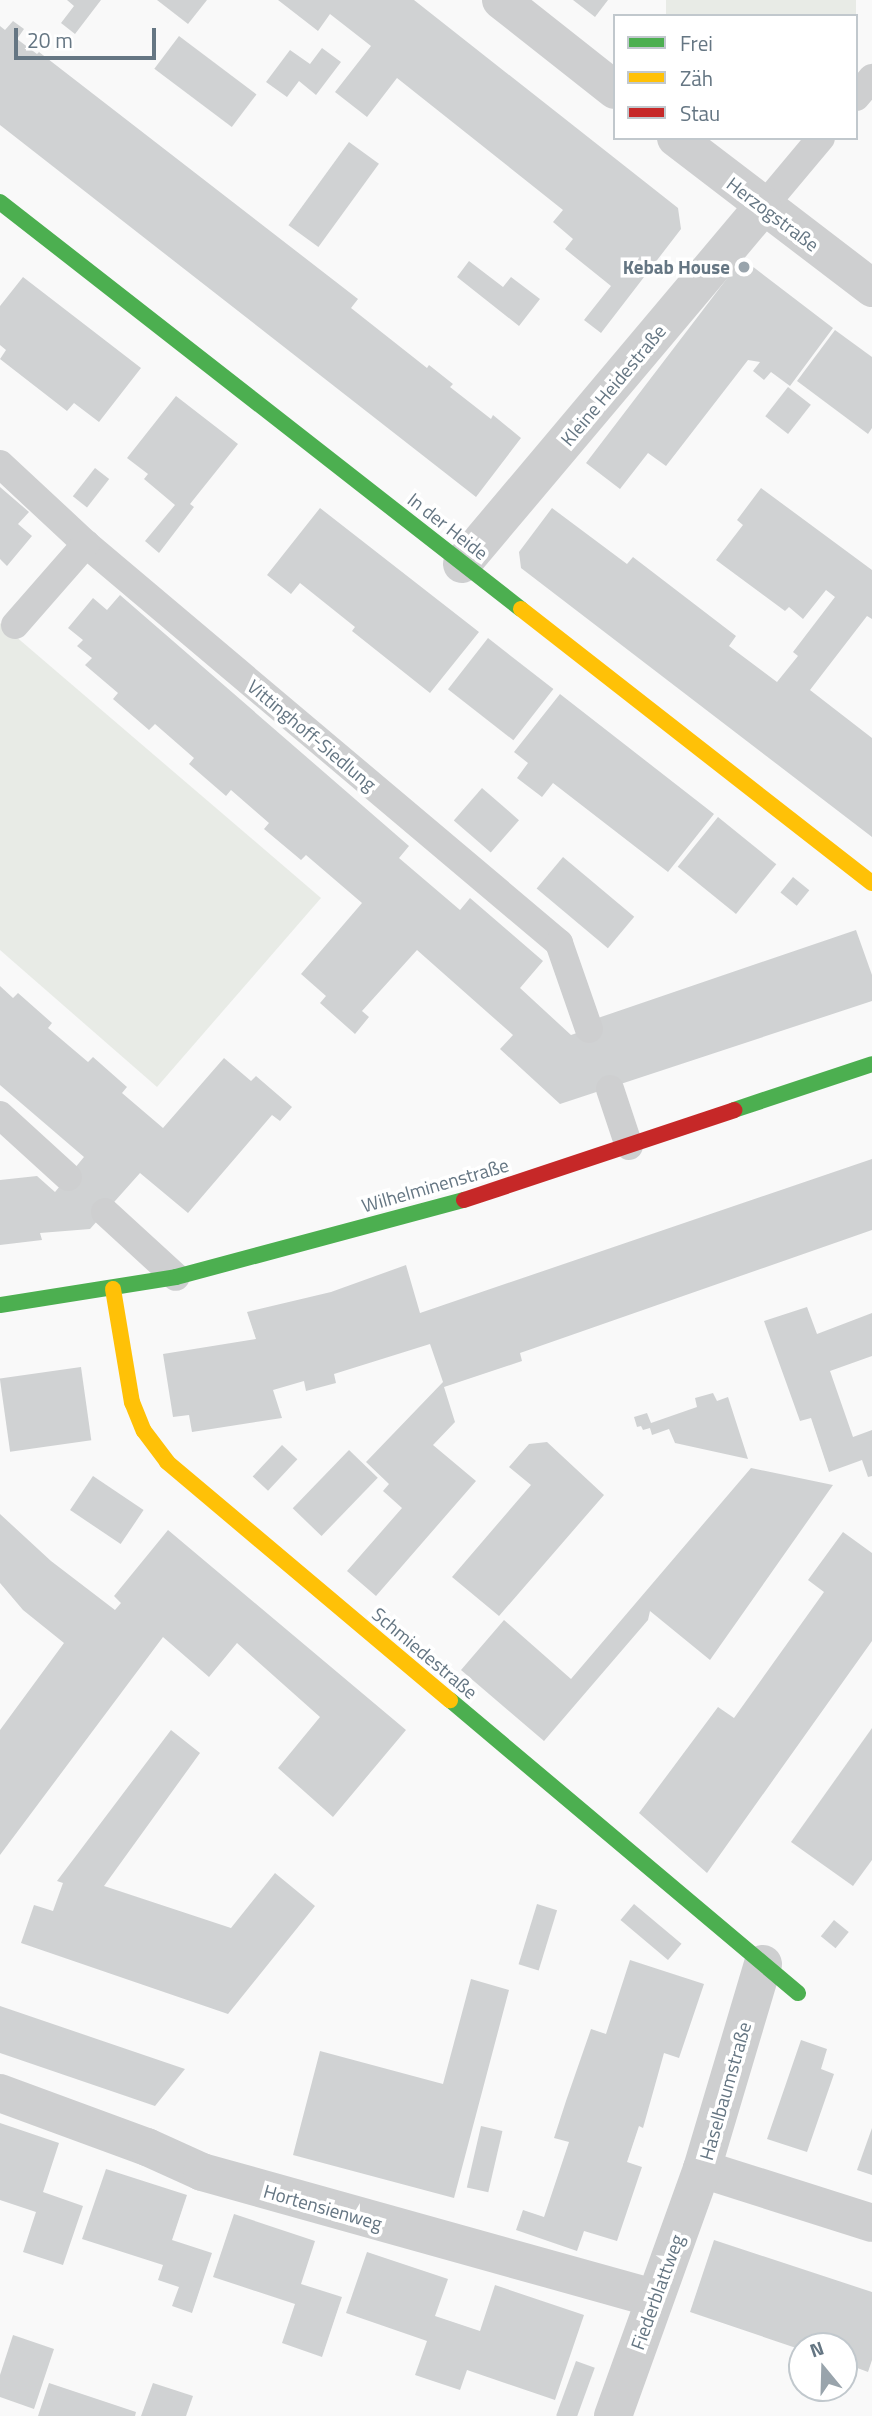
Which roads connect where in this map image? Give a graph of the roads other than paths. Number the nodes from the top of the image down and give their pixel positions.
1 (501, 0) edge
2 (872, 78) edge
3 (613, 88) edge
4 (858, 95) edge
5 (679, 140) edge
6 (819, 140) edge
7 (0, 202) edge
8 (763, 207) junction
9 (872, 288) edge
10 (0, 464) edge
11 (86, 544) junction
12 (462, 564) junction
13 (15, 625) dead end
14 (872, 883) edge
15 (589, 1029) dead end
16 (872, 1065) edge
17 (610, 1088) dead end
18 (0, 1115) edge
19 (629, 1146) junction
20 (68, 1177) dead end
21 (105, 1212) dead end
22 (176, 1277) junction
23 (113, 1289) junction
24 (0, 1305) edge
25 (763, 1964) junction
26 (798, 1993) dead end
27 (0, 2093) edge
28 (702, 2169) junction
29 (872, 2223) edge
30 (654, 2298) junction
31 (613, 2416) edge

1 - 3 street
2 - 4 lane
5 - 8 street, Herzogstraße
6 - 8 lane
7 - 12 street, In der Heide
8 - 9 street, Herzogstraße
8 - 12 street, Kleine Heidestraße
10 - 11 lane, Vittinghoff-Siedlung
11 - 13 lane
11 - 15 lane, Vittinghoff-Siedlung
12 - 14 street, In der Heide
16 - 19 street, Wilhelminenstraße
17 - 19 lane
18 - 20 lane
19 - 22 street, Wilhelminenstraße
21 - 22 lane
22 - 23 street, Wilhelminenstraße
23 - 24 street, Wilhelminenstraße
23 - 25 street, Schmiedestraße
25 - 26 street, Schmiedestraße
25 - 28 street, Haselbaumstraße
27 - 30 street, Hortensienweg
28 - 29 street, Haselbaumstraße
28 - 30 street, Fiederblattweg
30 - 31 street, Fiederblattweg

